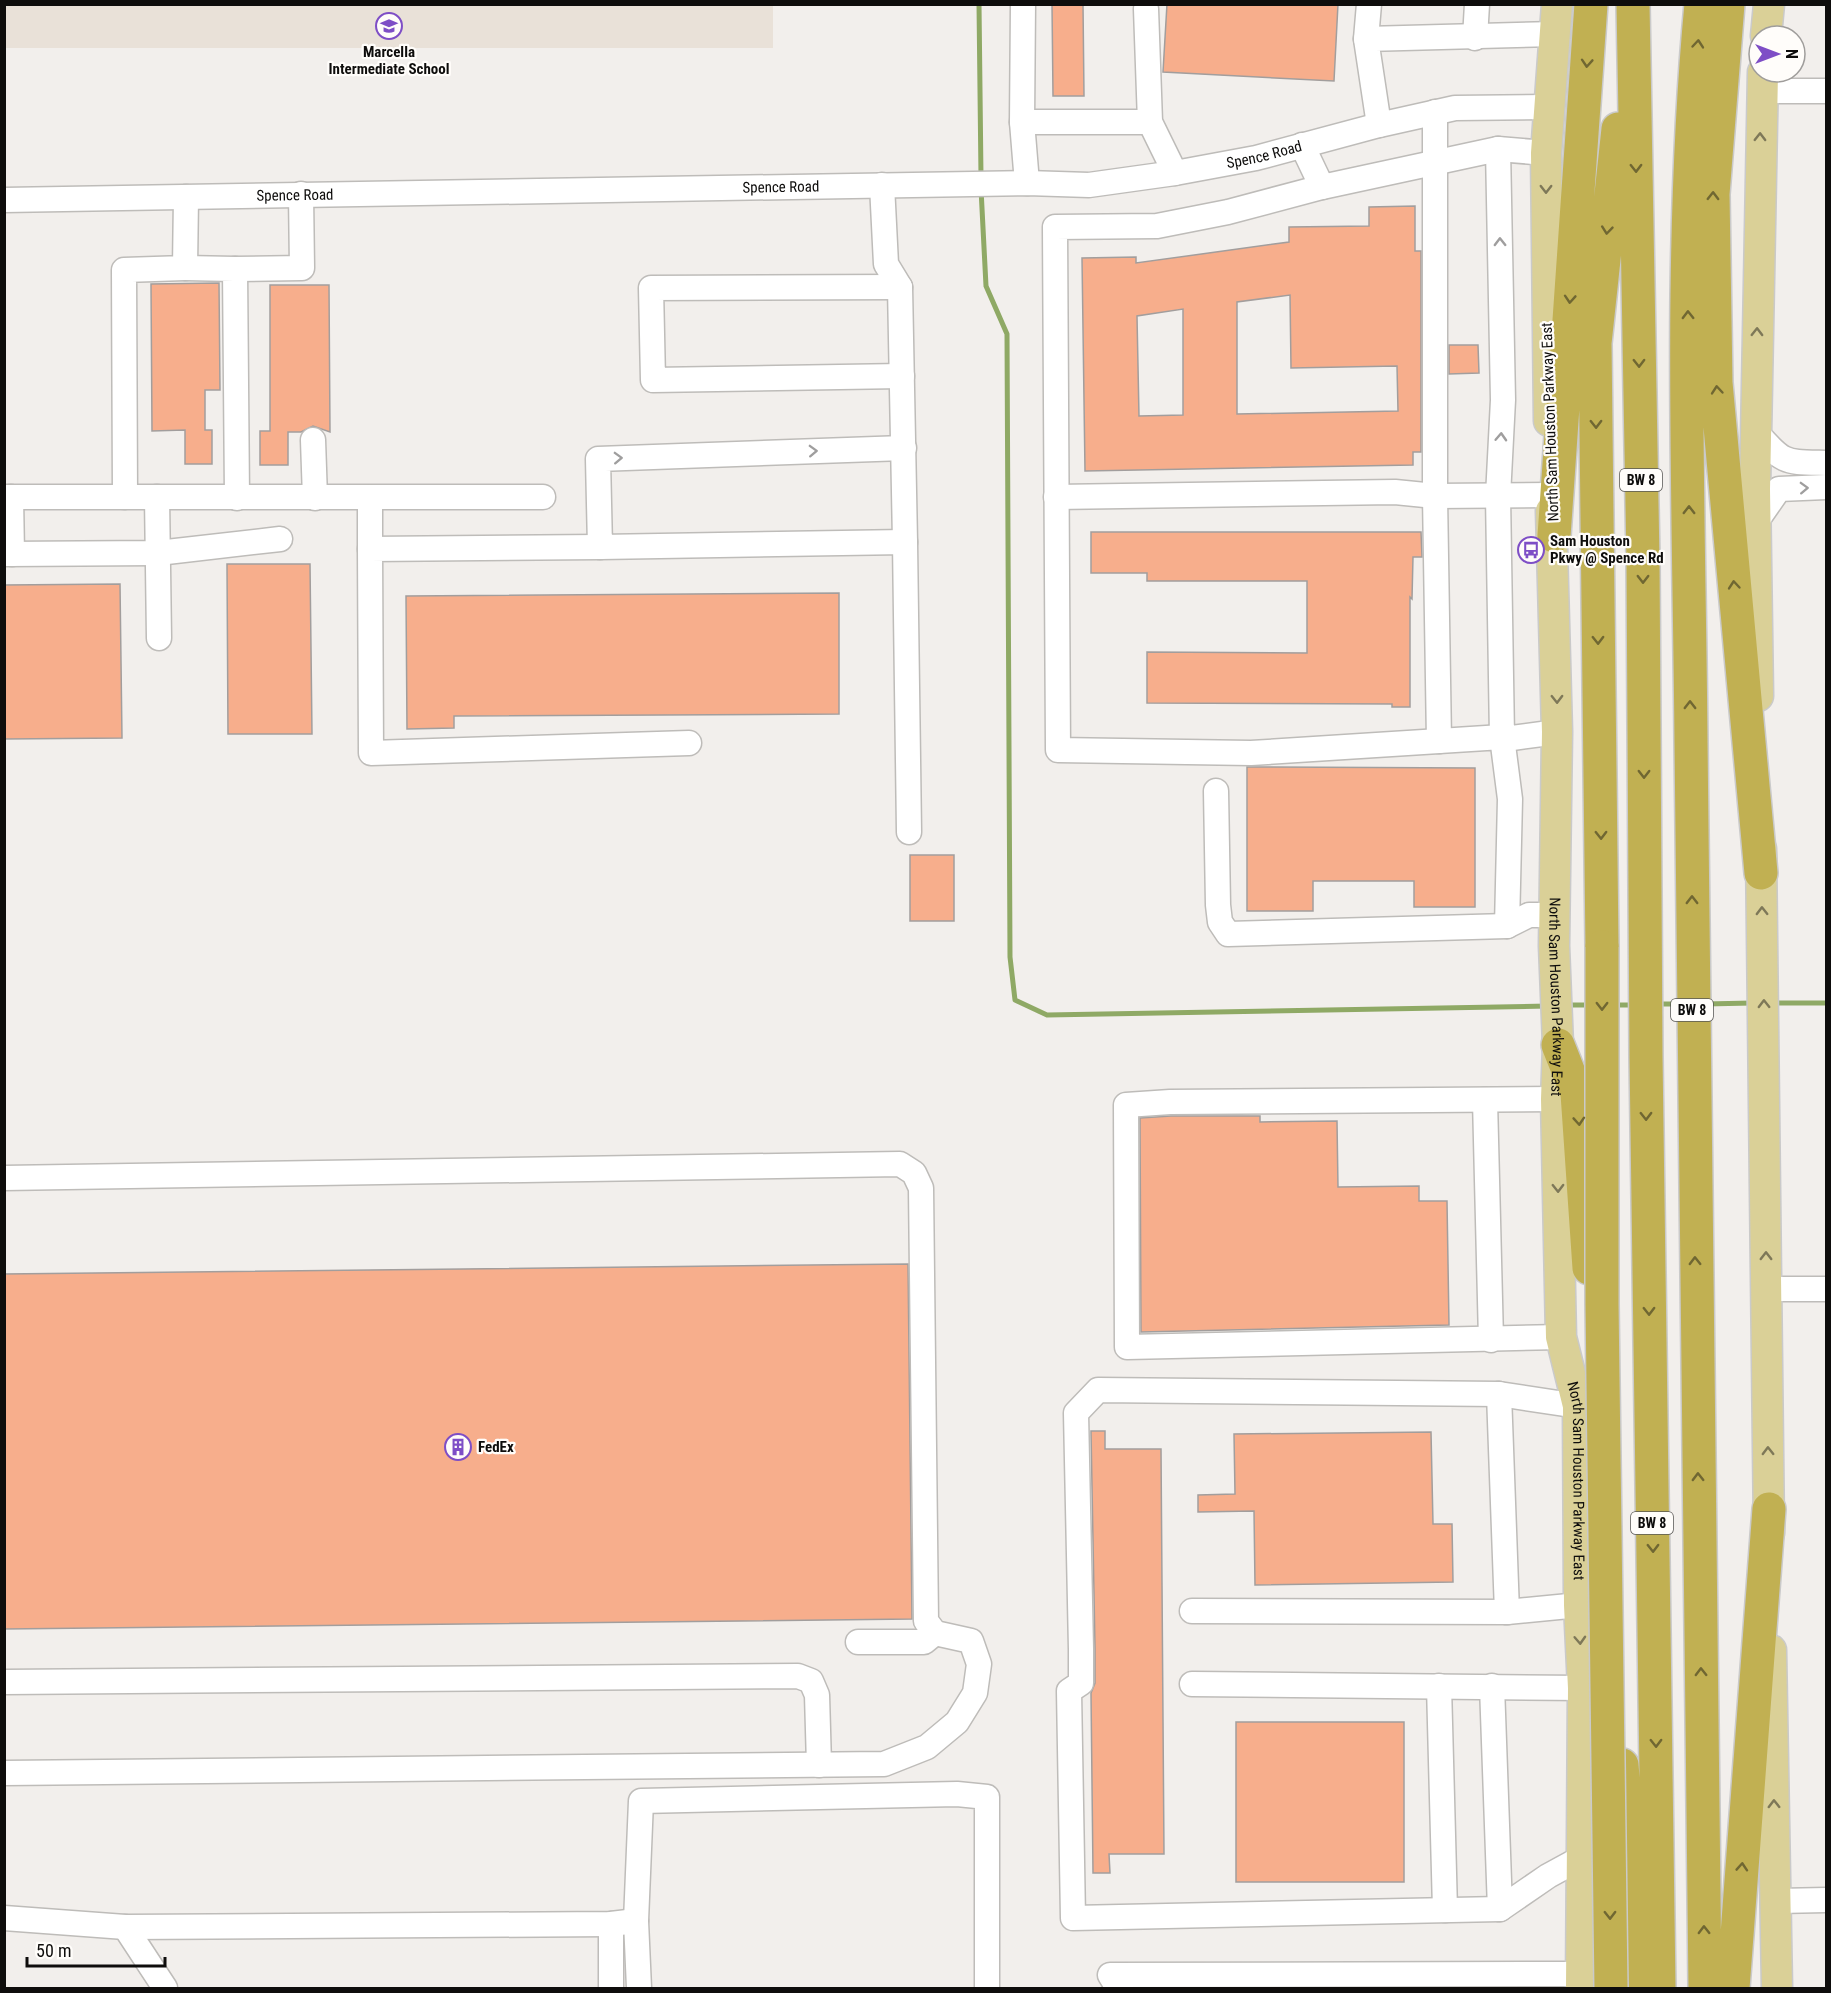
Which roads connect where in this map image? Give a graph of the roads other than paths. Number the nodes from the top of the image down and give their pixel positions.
1 (1023, 4) edge
2 (1369, 4) edge
3 (1477, 4) edge
4 (1557, 4) edge
5 (1591, 4) edge
6 (1632, 4) edge
7 (1701, 4) edge
8 (1728, 4) edge
9 (1769, 4) edge
10 (1146, 9) dead end
11 (1767, 24) edge
12 (1555, 34) junction
13 (1475, 38) junction
14 (1366, 39) junction
15 (1762, 84) edge
16 (1776, 84) edge
17 (1827, 91) edge
18 (1548, 107) junction
19 (1435, 112) junction
20 (1022, 122) junction
21 (1150, 122) junction
22 (1379, 124) junction
23 (1302, 145) junction
24 (1498, 149) junction
25 (1546, 153) junction
26 (1435, 163) junction
27 (1175, 173) junction
28 (1017, 183) junction
29 (882, 185) junction
30 (1322, 187) junction
31 (302, 194) junction
32 (186, 197) junction
33 (4, 200) edge
34 (185, 268) junction
35 (235, 269) junction
36 (900, 287) junction
37 (902, 376) junction
38 (1756, 432) junction
39 (313, 440) dead end
40 (904, 448) junction
41 (1827, 463) edge
42 (1827, 487) edge
43 (1550, 495) junction
44 (1435, 496) junction
45 (1498, 496) junction
46 (8, 497) edge
47 (125, 497) junction
48 (157, 497) junction
49 (543, 497) dead end
50 (1056, 497) junction
51 (237, 498) junction
52 (315, 498) junction
53 (370, 498) junction
54 (1756, 522) junction
55 (1554, 536) junction
56 (280, 539) dead end
57 (905, 542) junction
58 (600, 547) junction
59 (370, 549) junction
60 (158, 553) junction
61 (8, 554) edge
62 (159, 638) dead end
63 (1557, 732) junction
64 (1502, 737) junction
65 (1439, 741) junction
66 (689, 743) dead end
67 (1216, 791) dead end
68 (909, 832) dead end
69 (1761, 873) junction
70 (1555, 915) junction
71 (1507, 926) junction
72 (1558, 1046) junction
73 (1556, 1099) junction
74 (1485, 1100) junction
75 (4, 1178) edge
76 (1766, 1289) junction
77 (1827, 1289) edge
78 (1561, 1337) junction
79 (1491, 1340) junction
80 (1499, 1394) junction
81 (1578, 1406) junction
82 (1769, 1509) junction
83 (1579, 1605) junction
84 (1192, 1611) dead end
85 (1507, 1612) junction
86 (934, 1633) junction
87 (858, 1642) dead end
88 (4, 1682) edge
89 (1192, 1684) dead end
90 (1439, 1686) junction
91 (1492, 1686) junction
92 (1583, 1688) junction
93 (819, 1765) junction
94 (4, 1773) edge
95 (1581, 1858) junction
96 (1775, 1900) junction
97 (1827, 1900) edge
98 (1500, 1909) junction
99 (1445, 1910) junction
100 (4, 1918) edge
101 (636, 1921) junction
102 (611, 1924) junction
103 (125, 1927) junction
104 (1581, 1981) edge
105 (1493, 1982) edge
106 (165, 1989) edge
107 (611, 1989) edge
108 (639, 1989) edge
109 (987, 1989) edge
110 (1118, 1989) edge
111 (1611, 1989) edge
112 (1640, 1989) edge
113 (1659, 1989) edge
114 (1705, 1989) edge
115 (1733, 1989) edge
116 (1777, 1989) edge

1 - 20 street
2 - 14 street
3 - 13 street
4 - 12 main road, North Sam Houston Parkway East
5 -> 55 highway
6 -> 111 highway, bridge
6 -> 113 highway, BW 8
114 -> 7 highway, BW 8
69 -> 8 highway
9 - 11 main road
10 - 21 street
12 - 13 street
12 - 18 main road, North Sam Houston Parkway East
13 - 14 street
14 - 22 street
38 -> 15 main road
16 - 17 street
18 - 19 street, Spence Road
18 - 25 main road, North Sam Houston Parkway East
19 - 22 street, Spence Road
19 - 26 street
20 - 21 street
20 - 28 street
21 - 27 street
22 - 23 street, Spence Road
23 - 27 street, Spence Road
23 - 30 street
24 - 25 street
24 - 26 street
45 -> 24 street
25 -> 43 main road, North Sam Houston Parkway East
26 - 30 street
26 - 44 street
27 - 28 street, Spence Road
28 - 29 street, Spence Road
29 - 31 street, Spence Road
29 - 36 street
30 - 50 street
31 - 32 street, Spence Road
31 - 35 street
32 - 33 street, Spence Road
32 - 34 street
34 - 35 street
34 - 47 street
35 - 51 street
36 - 37 street
36 - 37 street
37 - 40 street
38 - 41 street
38 - 54 main road
39 - 52 street
40 - 57 street
58 -> 40 street
54 -> 42 street
43 - 45 street
43 - 55 main road, North Sam Houston Parkway East
44 - 45 street
44 - 50 street
44 - 65 street
45 - 64 street
46 - 47 street
46 - 61 street
47 - 48 street
48 - 51 street
48 - 60 street
49 - 53 street
50 - 65 street
51 - 52 street
52 - 53 street
53 - 59 street
54 - 69 main road
55 -> 63 main road, North Sam Houston Parkway East
56 - 60 street
57 - 58 street
57 - 68 street
58 - 59 street
59 - 66 street
60 - 61 street
60 - 62 street
63 - 64 street
63 - 70 main road, North Sam Houston Parkway East
64 - 65 street
64 - 71 street
67 - 71 street
76 -> 69 main road
70 - 71 street
70 - 72 main road, North Sam Houston Parkway East
72 - 73 main road, North Sam Houston Parkway East
72 -> 112 highway
73 - 74 street
73 -> 78 main road, North Sam Houston Parkway East
74 - 79 street
74 - 79 street
75 - 86 street
76 - 77 street
82 -> 76 main road
78 - 79 street
78 - 81 main road, North Sam Houston Parkway East
80 - 81 street
80 - 85 street
80 - 99 street
81 - 83 main road, North Sam Houston Parkway East
96 -> 82 main road
115 -> 82 highway
83 - 85 street
83 -> 92 main road, North Sam Houston Parkway East
84 - 85 street
86 - 87 street
86 - 93 street
88 - 93 street
89 - 90 street
90 - 91 street
90 - 99 street
91 - 92 street
91 - 98 street
92 - 95 main road, North Sam Houston Parkway East
93 - 94 street
95 - 98 street
95 - 104 main road, North Sam Houston Parkway East
96 - 97 street
96 - 116 main road
98 - 99 street
100 - 103 street
101 - 102 street
101 - 108 street
101 - 109 street
102 - 103 street
102 - 107 street
103 - 106 street
104 - 105 street
105 - 110 street

